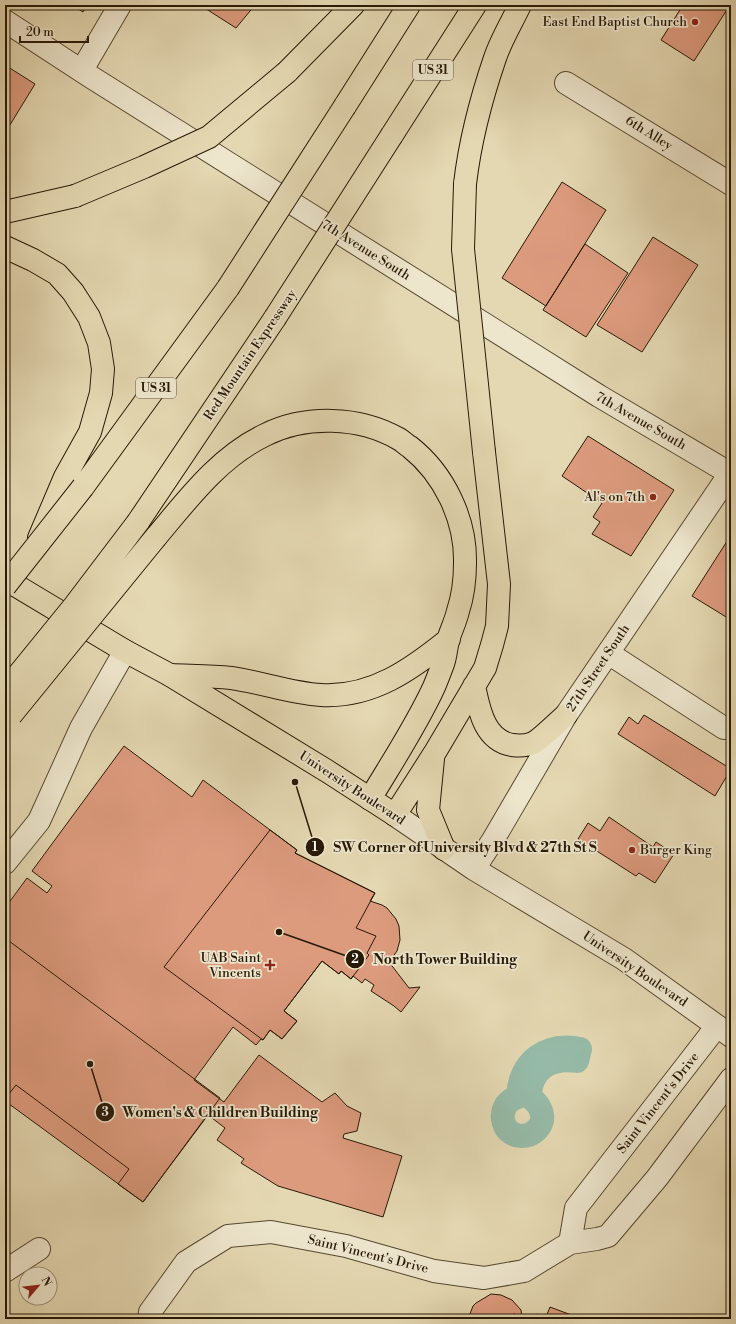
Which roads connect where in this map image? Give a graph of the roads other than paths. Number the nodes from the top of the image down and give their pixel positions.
1 (120, 5) edge
2 (353, 5) edge
3 (409, 5) edge
4 (475, 5) edge
5 (520, 5) edge
6 (5, 21) edge
7 (82, 70) junction
8 (566, 83) dead end
9 (731, 184) edge
10 (5, 212) edge
11 (5, 247) edge
12 (731, 473) edge
13 (74, 482) junction
14 (5, 579) edge
15 (5, 586) edge
16 (449, 639) junction
17 (126, 651) junction
18 (608, 653) junction
19 (170, 675) junction
20 (474, 686) junction
21 (5, 691) edge
22 (566, 715) junction
23 (8, 718) edge
24 (724, 728) dead end
25 (434, 754) junction
26 (370, 799) junction
27 (395, 815) junction
28 (444, 849) junction
29 (5, 863) edge
30 (474, 869) junction
31 (724, 1031) edge
32 (731, 1080) edge
33 (570, 1244) junction
34 (39, 1250) dead end
35 (5, 1270) edge
36 (149, 1319) edge

1 - 7 street
2 - 10 main road, bridge
3 - 13 main road, US 31, bridge
4 - 21 main road, Red Mountain Expressway / US 31, bridge
5 - 20 main road, bridge
6 - 7 street, 7th Avenue South
7 - 12 street, 7th Avenue South
8 - 9 street, 6th Alley
11 - 13 main road
12 - 18 street, 27th Street South
13 - 15 main road, US 31, bridge
14 - 17 main road, University Boulevard
16 - 19 main road
16 - 23 main road, bridge
16 - 26 main road
17 - 19 main road, University Boulevard
17 - 29 street
18 - 22 street, 27th Street South
18 - 24 street
19 - 26 main road, University Boulevard
20 - 22 main road
20 - 25 main road
22 - 30 street, 27th Street South
25 - 27 main road
25 - 28 main road
26 - 27 main road, University Boulevard
27 - 28 street, University Boulevard
28 - 30 street, University Boulevard
30 - 31 street, University Boulevard
31 - 33 street, Saint Vincent's Drive
32 - 33 street, Saint Vincent's Drive
33 - 36 street, Saint Vincent's Drive
34 - 35 street

